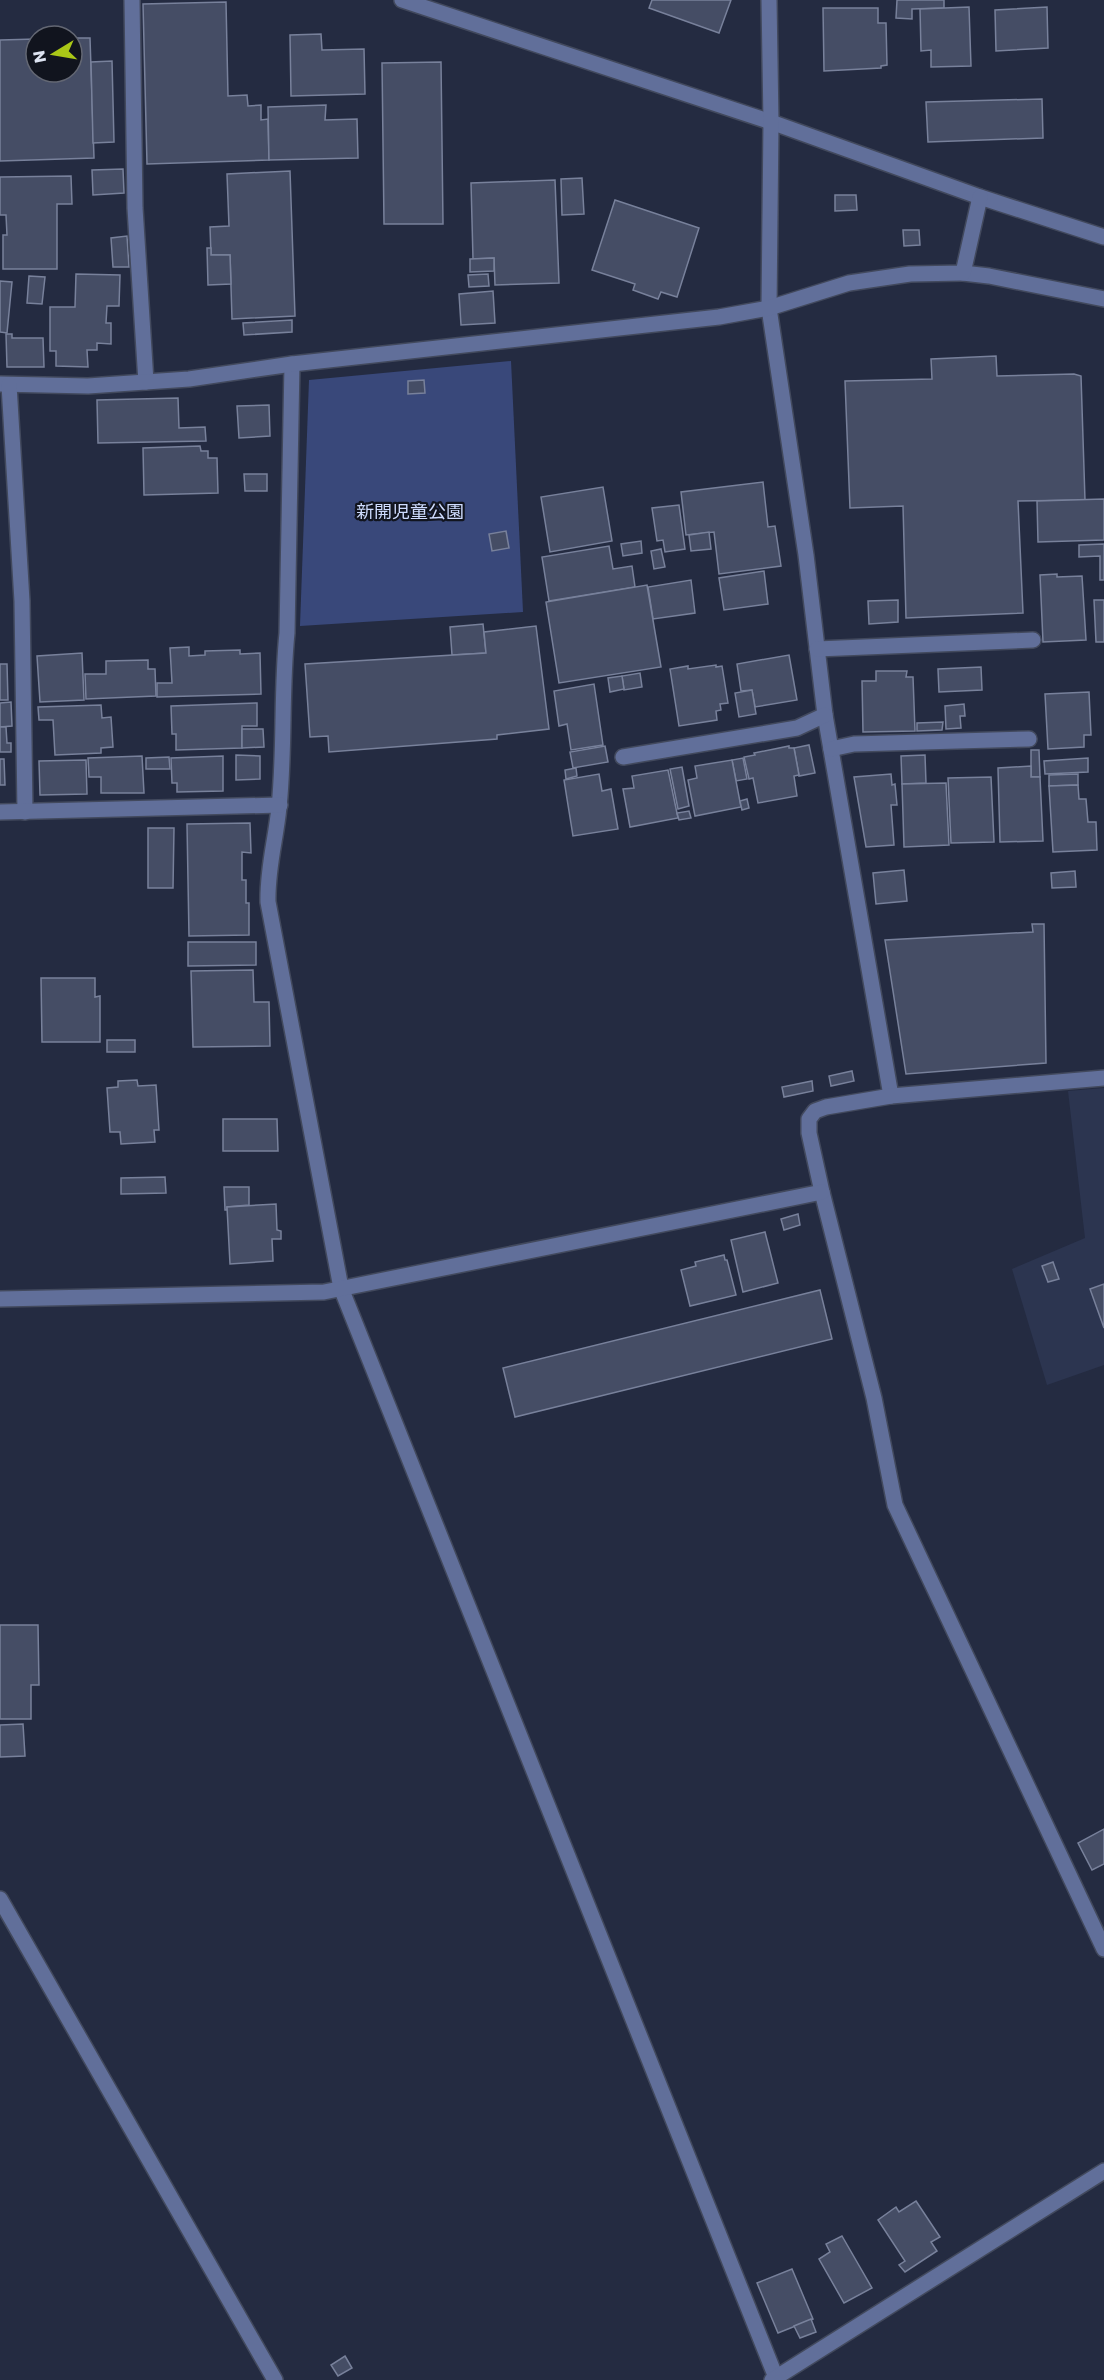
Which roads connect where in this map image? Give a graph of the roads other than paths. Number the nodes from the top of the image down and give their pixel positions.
1 (132, 0) edge
2 (402, 0) edge
3 (769, 0) edge
4 (771, 122) junction
5 (980, 197) junction
6 (1104, 237) edge
7 (963, 273) junction
8 (1104, 299) edge
9 (769, 308) junction
10 (292, 364) junction
11 (146, 382) junction
12 (5, 385) edge
13 (1033, 640) dead end
14 (817, 649) junction
15 (825, 715) junction
16 (1029, 739) dead end
17 (831, 749) junction
18 (623, 757) dead end
19 (280, 805) junction
20 (0, 812) edge
21 (25, 812) junction
22 (1104, 1078) edge
23 (891, 1096) junction
24 (822, 1192) junction
25 (341, 1288) junction
26 (0, 1299) edge
27 (0, 1899) edge
28 (1104, 1949) edge
29 (1104, 2171) edge
30 (775, 2379) edge
31 (275, 2380) edge

1 - 11 street
2 - 4 street
3 - 4 street
4 - 5 street
4 - 9 street
5 - 6 street
5 - 7 street
7 - 8 street
7 - 9 street
9 - 10 street
9 - 14 street
10 - 11 street
10 - 19 street
11 - 12 street
12 - 21 street
13 - 14 street
14 - 15 street
15 - 17 street
15 - 18 street
16 - 17 street
17 - 23 street
19 - 21 street
19 - 25 street
20 - 21 street
22 - 23 street
23 - 24 street
24 - 25 street
24 - 28 street
25 - 26 street
25 - 30 street
27 - 31 street
29 - 30 street

